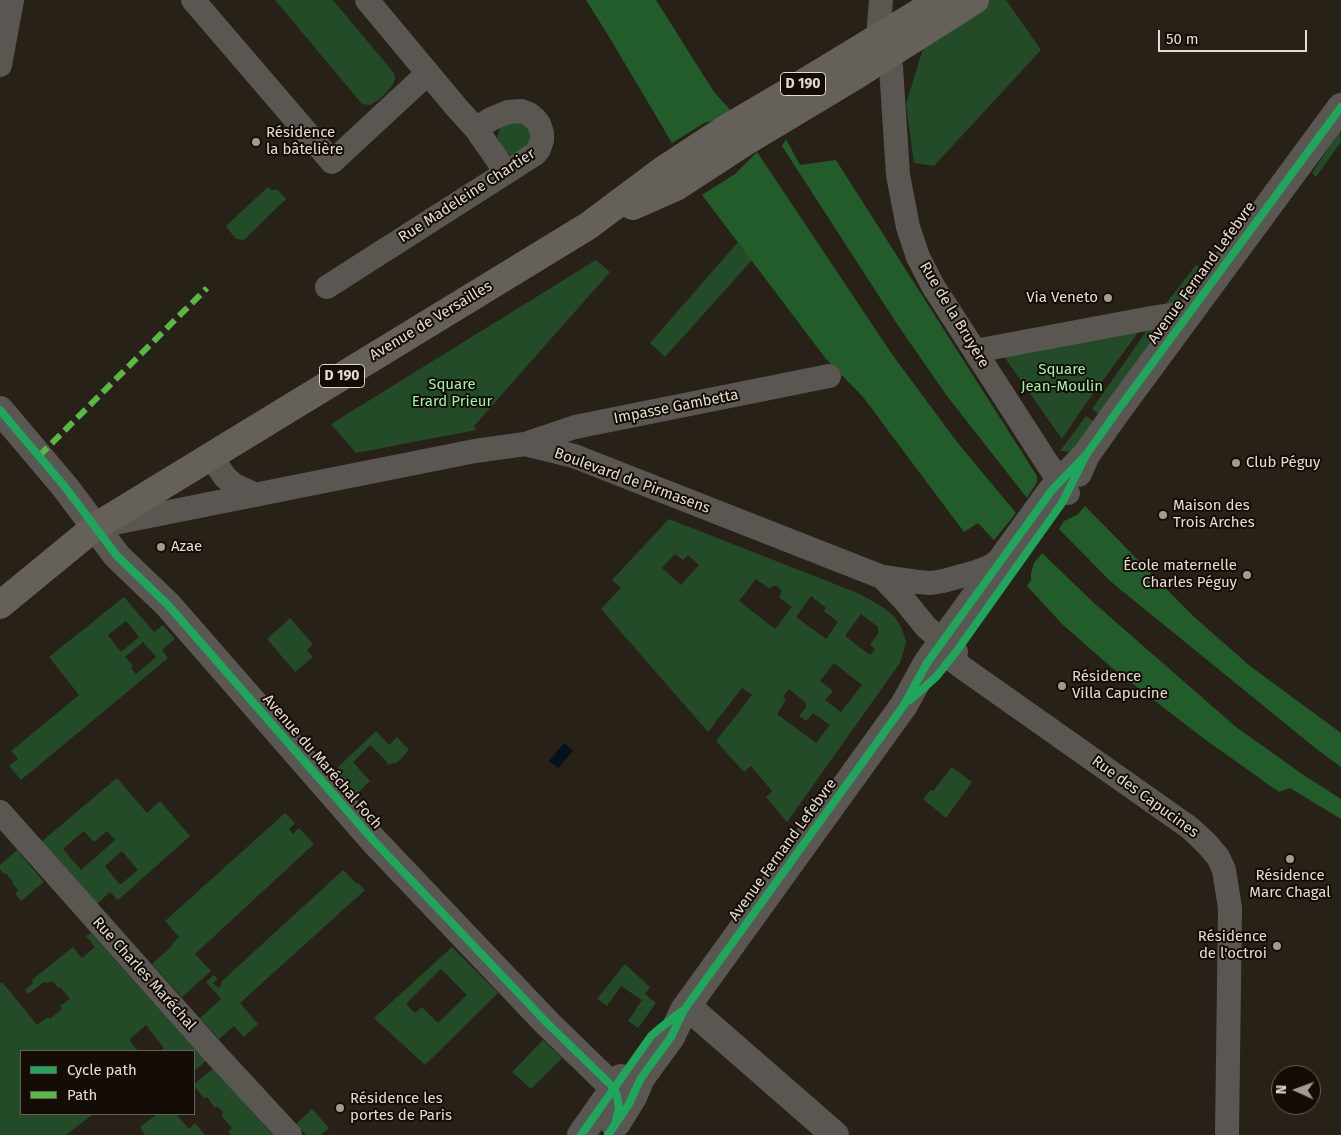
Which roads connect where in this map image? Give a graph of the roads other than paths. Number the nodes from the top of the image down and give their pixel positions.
1 (12, 0) edge
2 (193, 0) edge
3 (367, 0) edge
4 (881, 0) edge
5 (975, 0) edge
6 (918, 14) edge
7 (883, 47) junction
8 (0, 65) edge
9 (428, 73) junction
10 (1341, 106) edge
11 (476, 129) junction
12 (506, 172) junction
13 (588, 226) junction
14 (327, 287) dead end
15 (1190, 312) junction
16 (975, 352) junction
17 (829, 376) dead end
18 (0, 410) edge
19 (525, 444) junction
20 (211, 456) junction
21 (1064, 488) junction
22 (256, 495) junction
23 (95, 527) junction
24 (1003, 558) junction
25 (882, 577) junction
26 (0, 605) edge
27 (947, 650) junction
28 (0, 812) edge
29 (685, 1008) junction
30 (641, 1078) junction
31 (614, 1088) junction
32 (612, 1130) edge
33 (290, 1135) edge
34 (581, 1135) edge
35 (835, 1135) edge
36 (1227, 1135) edge

1 - 8 street
2 - 9 street
3 - 9 street
4 - 7 street, Rue de la Bruyère
5 - 6 main road, D 190
6 - 7 main road, D 190
7 - 13 main road, Avenue de Versailles / D 190
7 - 13 main road, Avenue de Versailles / D 190
7 - 16 street, Rue de la Bruyère
9 - 11 street
10 - 15 street, Avenue Fernand Lefebvre
11 - 12 street
11 - 12 street, Rue Madeleine Chartier
12 - 14 street, Rue Madeleine Chartier
13 - 20 main road, Avenue de Versailles / D 190
15 - 16 street, Avenue Fernand Lefebvre
15 - 21 street, Avenue Fernand Lefebvre
16 - 21 street, Rue de la Bruyère
17 - 19 street, Impasse Gambetta
18 - 23 street, Avenue du Maréchal Foch
19 - 22 street, Boulevard de Pirmasens
19 - 25 street, Boulevard de Pirmasens
20 - 22 street
20 - 23 main road, Avenue de Versailles / D 190
21 - 24 street, Avenue Fernand Lefebvre
21 - 27 street, Avenue Fernand Lefebvre
22 - 23 street, Boulevard de Pirmasens
23 - 26 main road, D 190
23 - 31 street, Avenue du Maréchal Foch
24 - 25 street, Boulevard de Pirmasens
24 - 27 street, Avenue Fernand Lefebvre
25 - 27 street, Boulevard de Pirmasens
27 - 29 street, Avenue Fernand Lefebvre
27 - 36 street, Rue des Capucines
28 - 33 street, Rue Charles Maréchal
29 - 30 street, Avenue Fernand Lefebvre
29 - 31 street, Avenue Fernand Lefebvre
29 - 35 street
30 - 31 street
30 - 32 street, Avenue Fernand Lefebvre
31 - 32 street
31 - 34 street, Avenue Fernand Lefebvre

